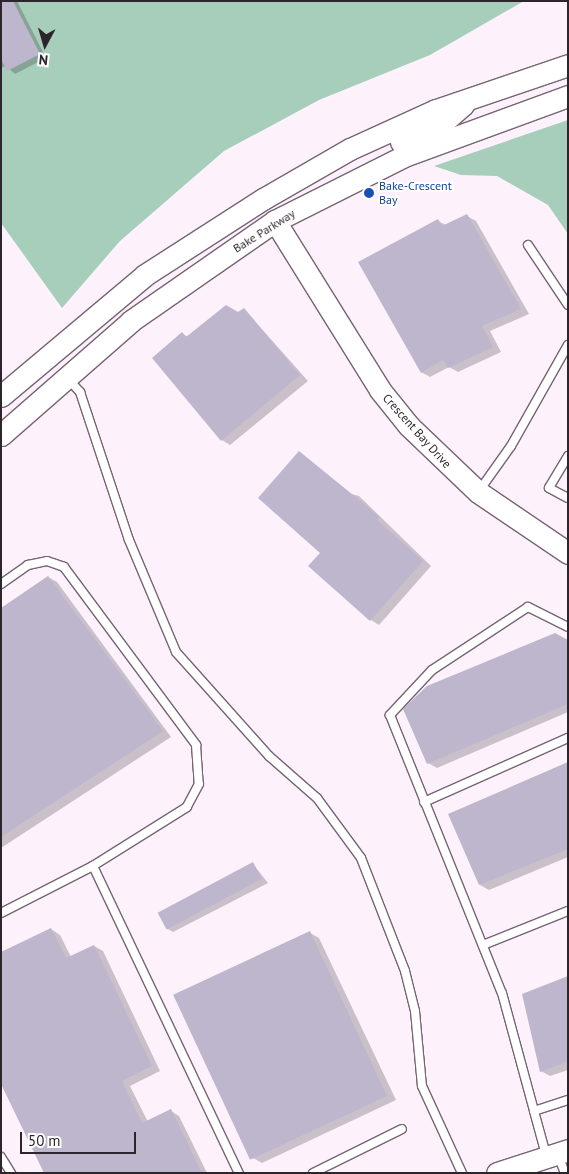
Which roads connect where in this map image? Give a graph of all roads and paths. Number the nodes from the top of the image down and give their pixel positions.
1 (568, 64) edge
2 (568, 96) edge
3 (469, 99) junction
4 (275, 221) junction
5 (528, 245) dead end
6 (568, 305) edge
7 (568, 345) edge
8 (66, 378) junction
9 (1, 396) edge
10 (1, 435) edge
11 (568, 456) edge
12 (478, 492) junction
13 (568, 498) edge
14 (568, 553) edge
15 (1, 584) edge
16 (568, 627) edge
17 (568, 738) edge
18 (424, 802) junction
19 (93, 866) junction
20 (568, 911) edge
21 (1, 913) edge
22 (482, 945) junction
23 (568, 1100) edge
24 (534, 1111) junction
25 (402, 1130) dead end
26 (557, 1153) edge
27 (1, 1157) edge
28 (11, 1173) edge
29 (239, 1173) edge
30 (313, 1173) edge
31 (462, 1173) edge
32 (497, 1173) edge
33 (565, 1173) edge

1 - 3 main road
2 - 4 main road, Bake Parkway
3 - 4 main road
3 - 9 main road
4 - 8 main road, Bake Parkway
4 - 12 main road, Crescent Bay Drive
5 - 6 lane
7 - 12 lane
8 - 10 main road, Bake Parkway
8 - 31 lane
11 - 13 lane
12 - 14 main road, Crescent Bay Drive
15 - 19 lane
16 - 18 lane
17 - 18 lane
18 - 22 lane
19 - 21 lane
19 - 29 lane
20 - 22 lane
22 - 24 lane
23 - 24 lane
24 - 26 lane
25 - 30 lane
26 - 32 main road
26 - 33 lane
27 - 28 lane

